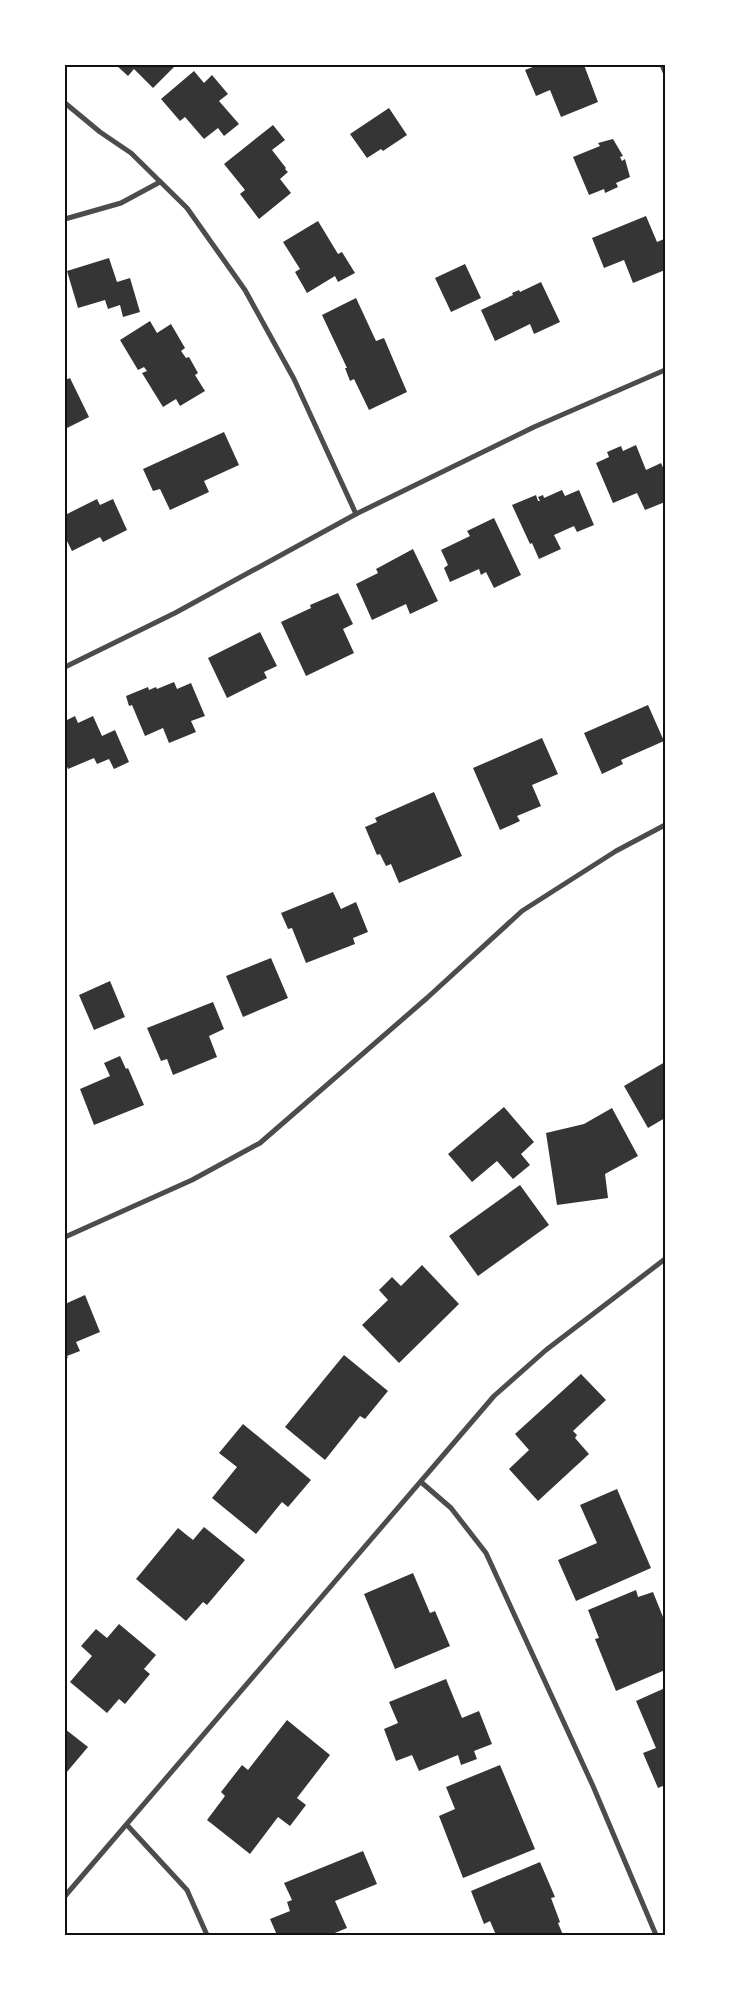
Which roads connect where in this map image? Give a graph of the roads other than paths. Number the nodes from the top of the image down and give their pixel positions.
1 (662, 65) edge
2 (665, 72) edge
3 (65, 103) edge
4 (160, 182) junction
5 (65, 219) edge
6 (665, 370) edge
7 (356, 514) junction
8 (65, 667) edge
9 (665, 825) edge
10 (65, 1237) edge
11 (665, 1260) edge
12 (421, 1482) junction
13 (127, 1824) junction
14 (65, 1896) edge
15 (207, 1935) edge
16 (656, 1935) edge

1 - 2 street
3 - 4 street
4 - 5 street
4 - 7 street
6 - 7 street
7 - 8 street
9 - 10 street
11 - 12 street
12 - 13 street
12 - 16 street
13 - 14 street
13 - 15 street

